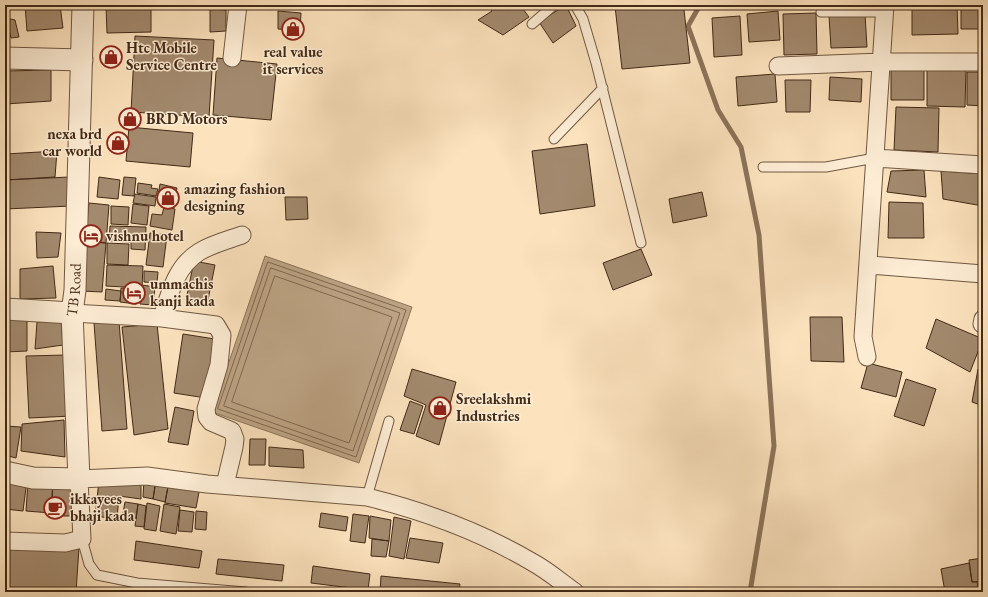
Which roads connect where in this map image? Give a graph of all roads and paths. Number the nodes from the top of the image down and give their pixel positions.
1 (83, 5) edge
2 (238, 5) edge
3 (554, 5) edge
4 (576, 5) edge
5 (885, 9) edge
6 (821, 12) dead end
7 (532, 24) dead end
8 (5, 58) edge
9 (232, 58) dead end
10 (82, 60) junction
11 (882, 62) junction
12 (983, 62) edge
13 (778, 66) dead end
14 (603, 88) junction
15 (554, 139) dead end
16 (875, 158) junction
17 (983, 165) edge
18 (762, 167) dead end
19 (242, 234) dead end
20 (641, 243) dead end
21 (870, 265) junction
22 (983, 274) edge
23 (5, 309) edge
24 (72, 313) junction
25 (162, 318) junction
26 (867, 357) dead end
27 (389, 421) dead end
28 (5, 472) edge
29 (79, 479) junction
30 (225, 485) junction
31 (367, 497) junction
32 (82, 539) junction
33 (5, 541) edge
34 (246, 592) edge
35 (575, 592) edge

1 - 10 street, TB Road
2 - 9 street
3 - 7 lane
4 - 14 lane
5 - 6 lane
5 - 11 street
8 - 10 street
10 - 24 street, TB Road
11 - 12 street
11 - 13 street
11 - 16 street
14 - 15 lane
14 - 20 lane
16 - 17 street
16 - 18 lane
16 - 21 street
19 - 25 street
21 - 22 street
21 - 26 street
23 - 24 street
24 - 25 street
24 - 29 street, TB Road
25 - 30 street
27 - 31 lane
28 - 29 street
29 - 30 street
29 - 32 street
30 - 31 street
31 - 35 street
32 - 33 street
32 - 34 lane

